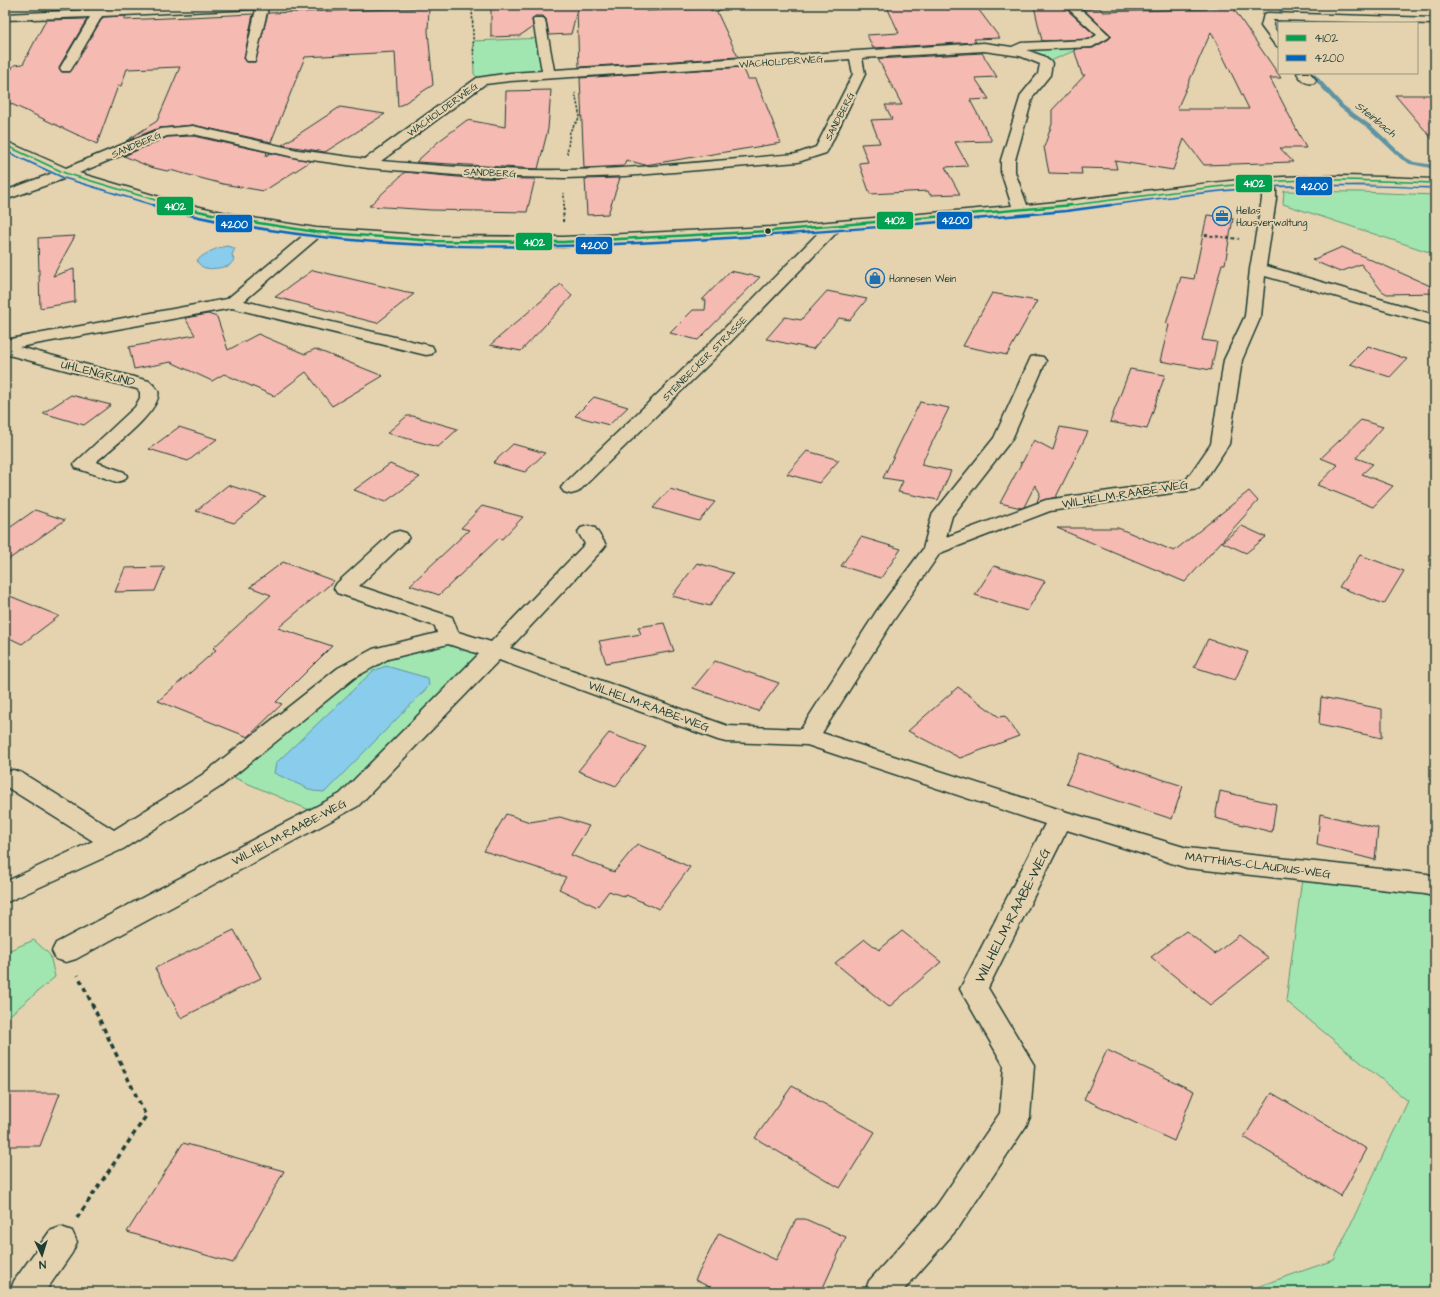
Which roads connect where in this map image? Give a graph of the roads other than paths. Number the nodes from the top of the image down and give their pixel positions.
1 (263, 5) edge
2 (271, 5) edge
3 (1070, 5) edge
4 (219, 6) edge
5 (142, 8) edge
6 (98, 13) junction
7 (5, 17) edge
8 (539, 20) dead end
9 (1435, 21) edge
10 (1278, 42) edge
11 (1012, 50) junction
12 (856, 56) junction
13 (251, 58) dead end
14 (66, 68) dead end
15 (549, 74) junction
16 (5, 145) edge
17 (368, 164) junction
18 (65, 173) junction
19 (1268, 182) junction
20 (1435, 183) edge
21 (5, 196) edge
22 (1021, 210) junction
23 (834, 226) junction
24 (316, 232) junction
25 (1258, 269) junction
26 (232, 303) junction
27 (1435, 320) edge
28 (5, 346) edge
29 (5, 349) edge
30 (426, 350) dead end
31 (1037, 362) dead end
32 (117, 476) dead end
33 (571, 488) dead end
34 (588, 532) dead end
35 (399, 536) dead end
36 (933, 549) junction
37 (449, 636) junction
38 (495, 652) junction
39 (808, 737) junction
40 (13, 779) dead end
41 (1060, 819) junction
42 (114, 842) junction
43 (1435, 887) edge
44 (5, 893) edge
45 (66, 951) road end
46 (61, 1242) road end
47 (26, 1292) edge
48 (881, 1292) edge

1 - 2 street
1 - 4 street
1 - 13 street
3 - 11 street, WACHOLDERWEG
4 - 5 street
5 - 6 street
6 - 7 street
6 - 14 street
8 - 15 street
9 - 10 street
11 - 12 street, WACHOLDERWEG
11 - 22 street, WACHOLDERWEG
12 - 15 street, WACHOLDERWEG
12 - 17 street, SANDBERG
15 - 17 street, WACHOLDERWEG
16 - 18 street
17 - 18 street, SANDBERG
18 - 21 street, SANDBERG
18 - 24 street
19 - 20 street
19 - 22 street
19 - 25 street, WILHELM-RAABE-WEG
22 - 23 street
23 - 24 street
23 - 33 street, STEINBECKER STRASSE
24 - 26 street
25 - 27 street
25 - 36 street, WILHELM-RAABE-WEG
26 - 28 street
26 - 30 street
29 - 32 street, UHLENGRUND
31 - 36 street
34 - 38 street, WILHELM-RAABE-WEG
35 - 37 street
36 - 39 street
37 - 38 street, WILHELM-RAABE-WEG
37 - 42 street
38 - 39 street, WILHELM-RAABE-WEG
38 - 45 street, WILHELM-RAABE-WEG
39 - 41 street, WILHELM-RAABE-WEG
40 - 42 street
41 - 43 street, MATTHIAS-CLAUDIUS-WEG
41 - 48 street, WILHELM-RAABE-WEG
42 - 44 street
46 - 47 street

